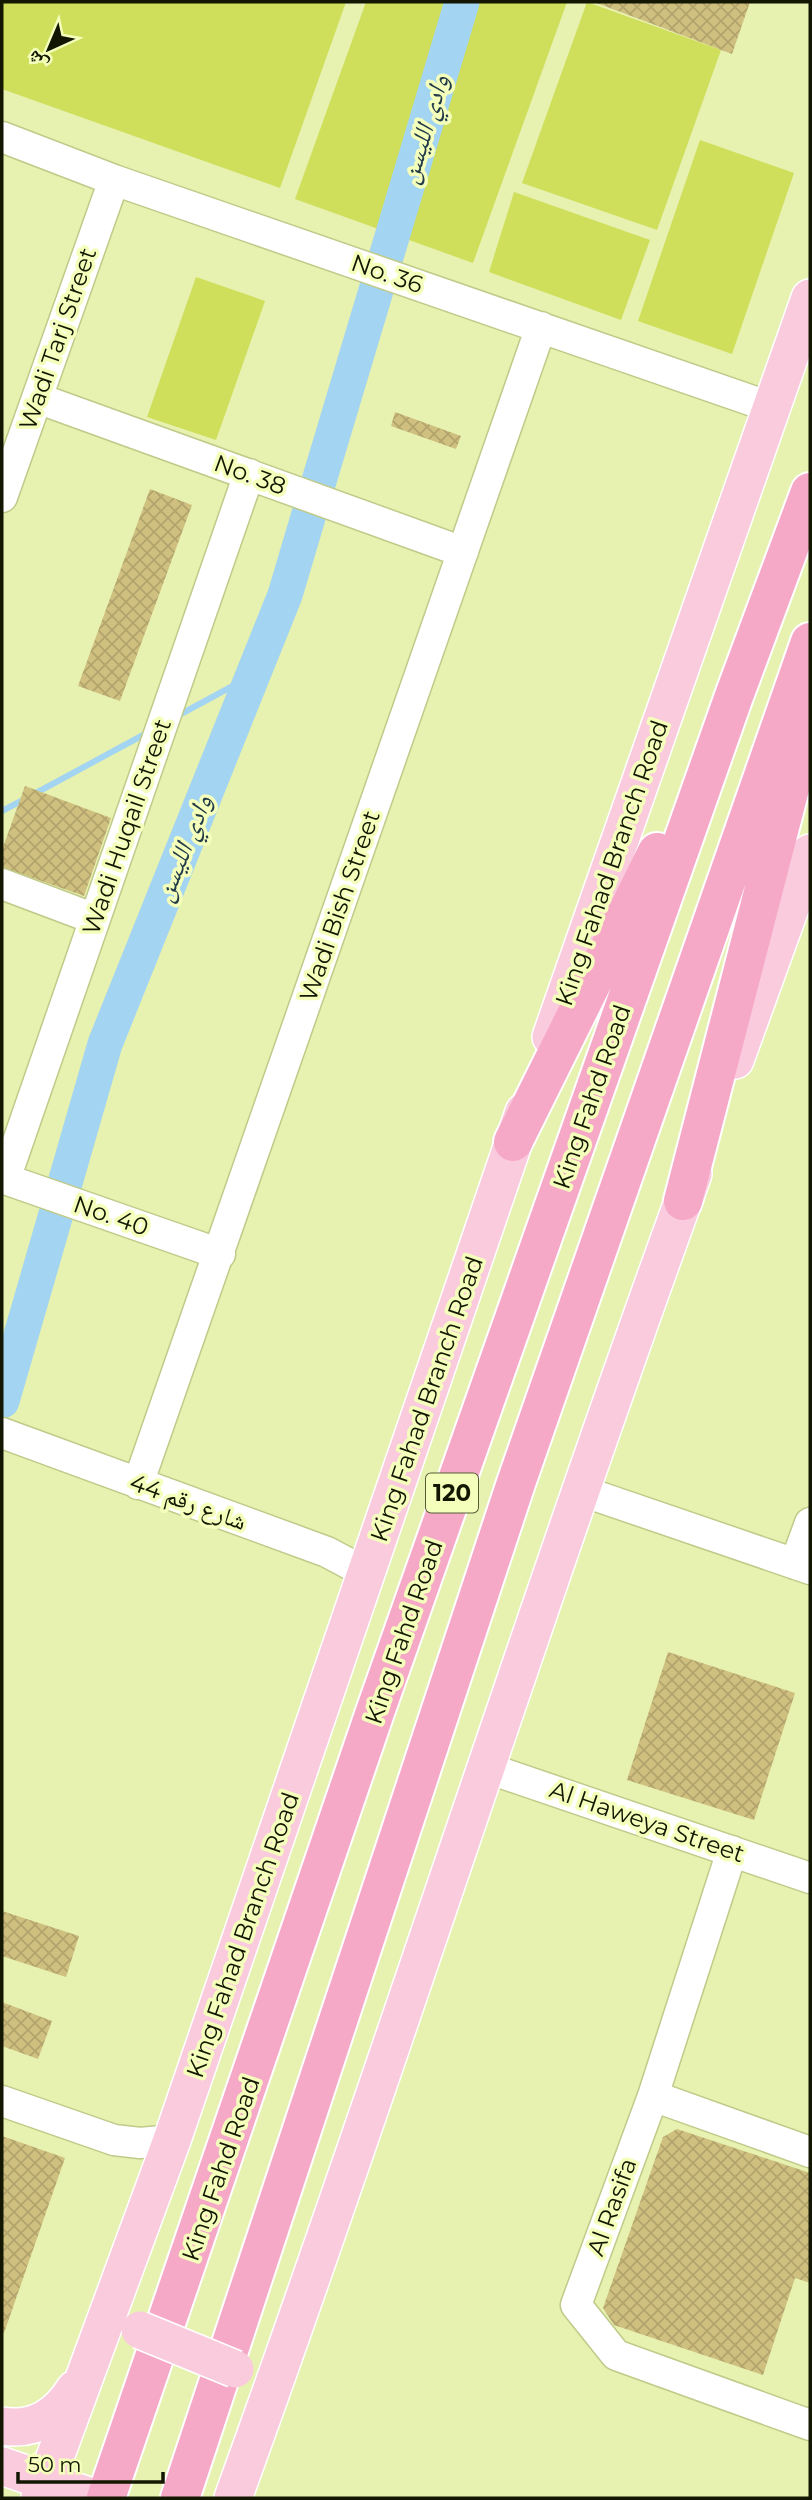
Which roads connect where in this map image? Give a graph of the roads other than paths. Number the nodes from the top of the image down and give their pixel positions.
1 (2, 137) edge
2 (114, 180) junction
3 (810, 298) edge
4 (541, 327) junction
5 (37, 398) junction
6 (773, 408) junction
7 (249, 474) junction
8 (810, 492) edge
9 (2, 497) edge
10 (463, 552) junction
11 (810, 642) edge
12 (810, 682) edge
13 (734, 696) junction
14 (810, 853) edge
15 (2, 884) edge
16 (95, 919) junction
17 (513, 1142) junction
18 (4, 1179) edge
19 (683, 1201) junction
20 (220, 1254) junction
21 (2, 1433) edge
22 (138, 1484) junction
23 (579, 1490) junction
24 (810, 1522) edge
25 (803, 1567) edge
26 (365, 1582) junction
27 (484, 1767) junction
28 (732, 1851) junction
29 (810, 1878) edge
30 (653, 2095) junction
31 (2, 2101) edge
32 (172, 2140) junction
33 (810, 2152) edge
34 (127, 2270) junction
35 (295, 2327) junction
36 (101, 2338) junction
37 (260, 2423) junction
38 (810, 2425) edge
39 (2, 2426) edge
40 (2, 2466) edge
41 (42, 2490) edge
42 (94, 2498) edge
43 (106, 2498) edge
44 (180, 2498) edge
45 (233, 2498) edge
46 (257, 2498) edge

1 - 2 street, No. 36
2 - 4 street, No. 36
2 - 5 street, Wadi Tarj Street
3 - 6 main road, King Fahad Branch Road
4 - 6 street, No. 36
4 - 10 street, Wadi Bish Street
5 - 7 street, No. 38
5 - 9 street, Wadi Tarj Street
6 - 17 main road, King Fahad Branch Road
7 - 10 street, No. 38
7 - 16 street, Wadi Huqail Street
8 - 13 highway, King Fahd Road / 120
10 - 20 street, Wadi Bish Street
11 - 44 highway, 120
12 - 19 highway
13 - 17 highway
13 - 43 highway, King Fahd Road / 120
14 - 19 main road
15 - 16 street
16 - 18 street, Wadi Huqail Street
17 - 26 main road, King Fahad Branch Road
18 - 20 street, No. 40
19 - 23 main road
20 - 22 street, Wadi Bish Street
21 - 22 street, شارع رقم 44
22 - 26 street, شارع رقم 44
23 - 25 street
23 - 27 main road
24 - 25 street
26 - 32 main road, King Fahad Branch Road
27 - 28 street, Al Haweya Street
27 - 35 main road
28 - 29 street, Al Haweya Street
28 - 30 street, Al Rasifa
30 - 33 street
30 - 38 street, Al Rasifa
31 - 32 street
32 - 34 main road, King Fahad Branch Road
34 - 35 main road, bridge
34 - 36 main road, King Fahad Branch Road
35 - 37 main road
36 - 39 main road
36 - 41 main road, King Fahad Branch Road
37 - 45 main road
37 - 46 main road
40 - 41 main road
41 - 42 main road

